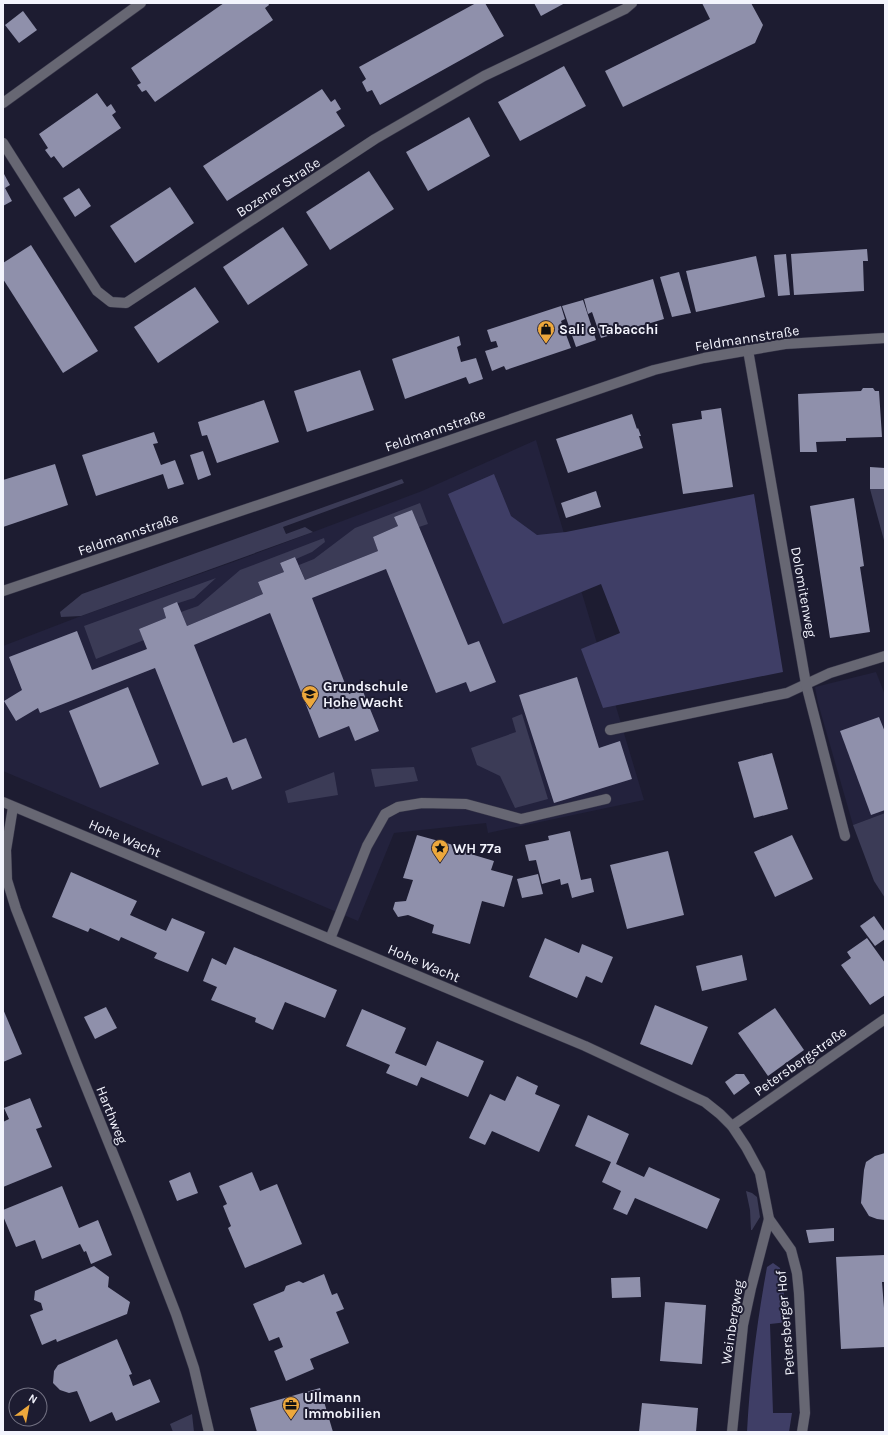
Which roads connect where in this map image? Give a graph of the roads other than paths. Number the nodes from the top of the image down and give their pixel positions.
1 (141, 3) edge
2 (632, 3) edge
3 (3, 103) edge
4 (3, 143) edge
5 (885, 338) edge
6 (748, 350) junction
7 (3, 591) edge
8 (885, 656) edge
9 (806, 684) junction
10 (610, 730) dead end
11 (606, 799) dead end
12 (3, 802) edge
13 (14, 807) junction
14 (844, 836) dead end
15 (330, 939) junction
16 (885, 1019) edge
17 (732, 1126) junction
18 (769, 1219) junction
19 (210, 1432) edge
20 (732, 1432) edge
21 (802, 1432) edge

1 - 3 street
2 - 4 street, Bozener Straße
5 - 6 street, Feldmannstraße
6 - 7 street, Feldmannstraße
6 - 9 street, Dolomitenweg
8 - 9 street
9 - 10 street
9 - 14 street, Dolomitenweg
11 - 15 street
12 - 13 street, Hohe Wacht
13 - 15 street, Hohe Wacht
13 - 19 street, Harthweg
15 - 17 street, Hohe Wacht
16 - 17 street, Petersbergstraße
17 - 18 street, Hohe Wacht
18 - 20 street, Weinbergweg
18 - 21 street, Petersberger Hof

